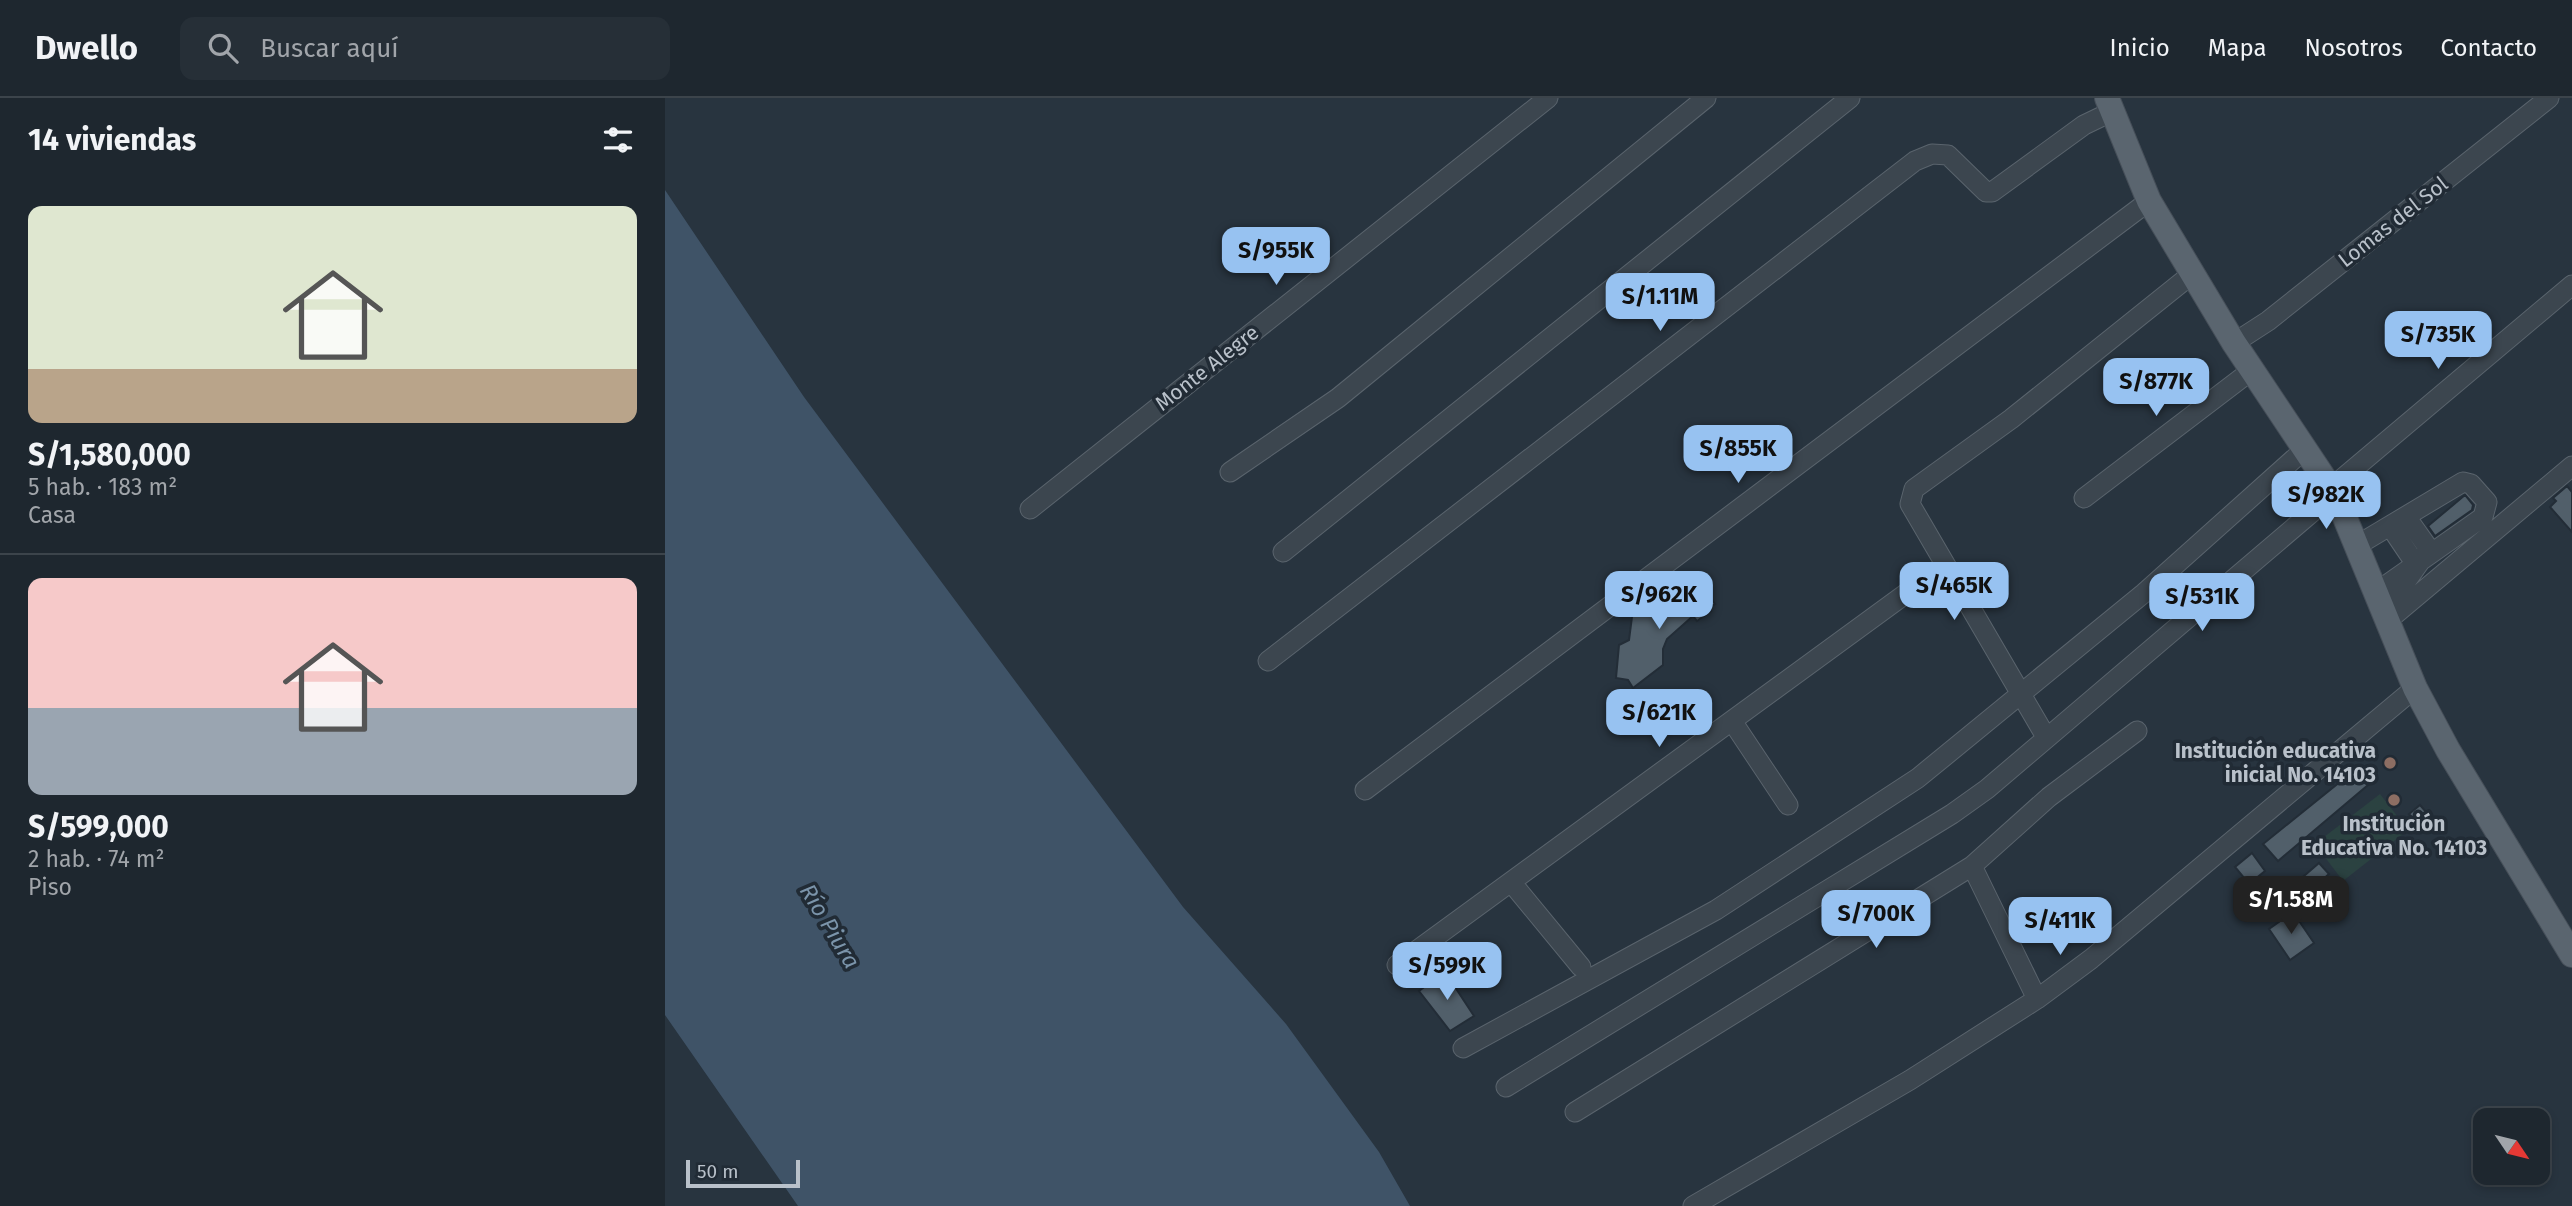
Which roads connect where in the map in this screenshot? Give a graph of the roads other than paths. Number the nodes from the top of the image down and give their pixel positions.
1 (1548, 98) edge
2 (1706, 98) edge
3 (1850, 98) edge
4 (2549, 98) edge
5 (2109, 105) edge
6 (2149, 201) junction
7 (2192, 274) junction
8 (2572, 285) edge
9 (2234, 343) junction
10 (2252, 370) junction
11 (2305, 449) junction
12 (2572, 466) edge
13 (1230, 472) dead end
14 (2334, 492) junction
15 (2084, 498) dead end
16 (1030, 509) dead end
17 (2389, 528) junction
18 (2354, 540) junction
19 (1283, 552) dead end
20 (2419, 561) junction
21 (1945, 565) junction
22 (2381, 610) junction
23 (1268, 661) dead end
24 (2415, 688) junction
25 (2020, 694) junction
26 (1732, 721) junction
27 (2137, 731) dead end
28 (2046, 737) junction
29 (1365, 790) dead end
30 (1788, 805) dead end
31 (1972, 866) junction
32 (1511, 882) junction
33 (2572, 955) edge
34 (1397, 965) dead end
35 (1581, 967) dead end
36 (2037, 999) junction
37 (1463, 1048) dead end
38 (1506, 1087) dead end
39 (1576, 1112) dead end
40 (1693, 1206) edge

1 - 16 street, Monte Alegre
2 - 13 street
3 - 19 street
4 - 9 street, Lomas del Sol
5 - 6 main road
5 - 23 street
6 - 7 main road
6 - 29 street
7 - 9 main road
7 - 21 street
8 - 14 street
9 - 10 main road
10 - 11 main road
10 - 15 street
11 - 14 main road
11 - 25 street
12 - 22 street
14 - 18 main road
14 - 28 street
17 - 18 street
17 - 20 street
17 - 20 street
18 - 22 main road
20 - 22 street
21 - 25 street
21 - 26 street
22 - 24 main road
24 - 33 main road
24 - 36 street
25 - 28 street
25 - 37 street
26 - 30 street
26 - 32 street
27 - 31 street
28 - 38 street
31 - 36 street
31 - 39 street
32 - 34 street
32 - 35 street
36 - 40 street

